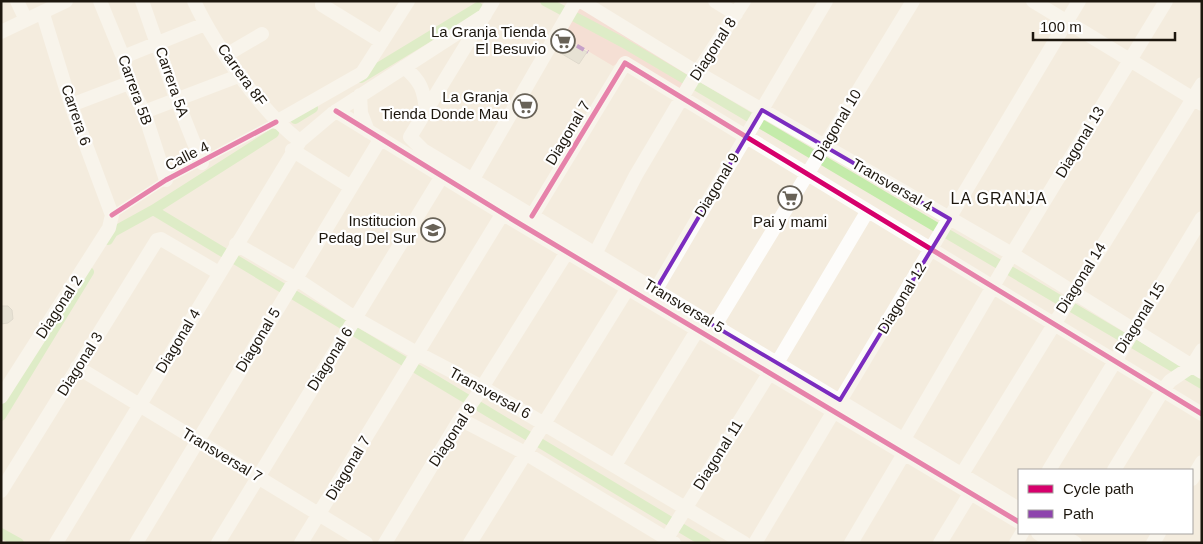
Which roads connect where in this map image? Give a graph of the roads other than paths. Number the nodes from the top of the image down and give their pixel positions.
1 (17, 1) edge
2 (100, 1) edge
3 (142, 1) edge
4 (194, 1) edge
5 (408, 1) edge
6 (715, 1) edge
7 (744, 1) edge
8 (826, 1) edge
9 (913, 1) edge
10 (1033, 1) edge
11 (1079, 1) edge
12 (1166, 1) edge
13 (63, 2) edge
14 (323, 3) edge
15 (574, 7) edge
16 (489, 8) edge
17 (43, 14) junction
18 (736, 14) junction
19 (26, 20) junction
20 (1067, 22) junction
21 (205, 24) junction
22 (1, 32) edge
23 (262, 34) dead end
24 (382, 42) junction
25 (158, 43) junction
26 (226, 54) junction
27 (123, 57) junction
28 (1130, 60) junction
29 (404, 67) junction
30 (241, 75) junction
31 (695, 76) junction
32 (129, 83) junction
33 (1202, 84) edge
34 (360, 96) junction
35 (684, 96) junction
36 (176, 98) junction
37 (1197, 101) edge
38 (71, 105) junction
39 (336, 111) junction
40 (426, 111) junction
41 (144, 112) junction
42 (760, 112) junction
43 (276, 122) junction
44 (368, 130) junction
45 (747, 134) junction
46 (410, 137) junction
47 (382, 139) junction
48 (296, 145) junction
49 (822, 149) junction
50 (202, 163) dead end
51 (808, 172) junction
52 (442, 176) junction
53 (473, 179) junction
54 (166, 180) dead end
55 (351, 187) junction
56 (867, 212) junction
57 (503, 213) junction
58 (112, 215) joint
59 (532, 216) junction
60 (1202, 218) edge
61 (948, 221) junction
62 (933, 248) junction
63 (232, 251) junction
64 (568, 252) junction
65 (595, 254) junction
66 (1011, 257) junction
67 (219, 273) junction
68 (294, 280) junction
69 (996, 282) junction
70 (628, 288) junction
71 (655, 291) junction
72 (1072, 294) junction
73 (1053, 324) junction
74 (351, 325) junction
75 (714, 326) junction
76 (698, 329) junction
77 (1130, 334) junction
78 (1202, 350) edge
79 (416, 356) junction
80 (1117, 356) junction
81 (78, 367) junction
82 (774, 368) junction
83 (1193, 369) edge
84 (1166, 386) junction
85 (1, 397) edge
86 (472, 403) junction
87 (139, 405) junction
88 (837, 405) junction
89 (1202, 414) edge
90 (542, 425) junction
91 (198, 440) junction
92 (905, 445) junction
93 (528, 450) junction
94 (1202, 462) edge
95 (614, 465) junction
96 (1050, 469) edge
97 (1115, 469) edge
98 (962, 474) junction
99 (258, 477) junction
100 (1193, 477) edge
101 (1, 491) edge
102 (971, 492) junction
103 (685, 508) junction
104 (319, 514) junction
105 (1018, 519) edge
106 (1018, 520) edge
107 (1040, 534) edge
108 (1062, 534) edge
109 (1074, 539) edge
110 (671, 541) edge
111 (56, 543) edge
112 (136, 543) edge
113 (218, 543) edge
114 (301, 543) edge
115 (366, 543) edge
116 (385, 543) edge
117 (470, 543) edge
118 (744, 543) edge
119 (755, 543) edge
120 (851, 543) edge
121 (940, 543) edge
122 (1054, 543) edge

1 - 19 street
2 - 27 street, Carrera 5B
3 - 25 street, Carrera 5A
4 - 21 street, Carrera 8F
5 - 24 street
6 - 18 street
7 - 18 street, Diagonal 8
8 - 42 street, Diagonal 9
9 - 49 street, Diagonal 10
10 - 20 street
11 - 20 street, Diagonal 12
12 - 28 street, Diagonal 13
13 - 17 street
14 - 24 street
15 - 31 street, Transversal 4
15 - 53 street
16 - 29 street
16 - 40 street
17 - 19 street
17 - 38 street, Carrera 6
18 - 31 street, Diagonal 8
19 - 22 street
20 - 28 street
20 - 61 street, Diagonal 12
21 - 25 street
21 - 26 street, Carrera 8F
23 - 26 street
24 - 43 street
25 - 27 street
25 - 36 street, Carrera 5A
26 - 30 street, Carrera 8F
27 - 32 street, Carrera 5B
28 - 37 street
28 - 66 street, Diagonal 13
29 - 34 street
29 - 40 street
30 - 36 street
30 - 43 street, Carrera 8F
31 - 35 street, Diagonal 8
31 - 42 street, Transversal 4
32 - 38 street
32 - 41 street, Carrera 5B
33 - 37 street, Diagonal 14
34 - 39 street
34 - 44 street
35 - 45 street
35 - 59 street, Diagonal 7
35 - 65 street, Diagonal 8
36 - 41 street
36 - 50 street, Carrera 5A
37 - 72 street, Diagonal 14
38 - 58 street, Carrera 6
39 - 44 street, Transversal 5
39 - 48 street
40 - 46 street
41 - 54 street, Carrera 5B
42 - 45 street, Diagonal 9
42 - 49 street, Transversal 4
43 - 48 street, Carrera 8F
44 - 47 street, Transversal 5
45 - 51 street
45 - 71 street, Diagonal 9
46 - 47 street
46 - 53 street, Transversal 5
47 - 52 street, Transversal 5
47 - 55 street, Diagonal 5
48 - 55 street
48 - 63 street, Diagonal 4
49 - 51 street, Diagonal 10
49 - 61 street, Transversal 4
51 - 56 street
51 - 75 street, Diagonal 10
52 - 57 street, Transversal 5
52 - 74 street, Diagonal 6
53 - 59 street, Transversal 5
55 - 68 street, Diagonal 5
56 - 62 street
56 - 82 street, Diagonal 11
57 - 64 street, Transversal 5
57 - 79 street, Diagonal 7
58 - 85 street, Diagonal 2
59 - 65 street, Transversal 5
60 - 77 street, Diagonal 15
61 - 62 street, Diagonal 12
61 - 66 street, Transversal 4
62 - 69 street
62 - 88 street, Diagonal 12
63 - 67 street, Diagonal 4
63 - 68 street, Transversal 6
64 - 70 street, Transversal 5
64 - 86 street, Diagonal 8
65 - 71 street, Transversal 5
66 - 69 street, Diagonal 13
66 - 72 street, Transversal 4
67 - 81 street, Diagonal 3
67 - 87 street, Diagonal 4
68 - 74 street, Transversal 6
68 - 91 street, Diagonal 5
69 - 73 street
69 - 92 street, Diagonal 13
70 - 76 street, Transversal 5
70 - 90 street
71 - 75 street, Transversal 5
72 - 73 street, Diagonal 14
72 - 77 street, Transversal 4
73 - 80 street
73 - 98 street, Diagonal 14
74 - 79 street, Transversal 6
74 - 99 street, Diagonal 6
75 - 82 street, Transversal 5
76 - 82 street, Transversal 5
76 - 95 street
77 - 80 street, Diagonal 15
77 - 83 street, Transversal 4
78 - 83 street
79 - 86 street, Transversal 6
79 - 104 street, Diagonal 7
80 - 84 street
80 - 96 street, Diagonal 15
81 - 87 street, Transversal 7
81 - 101 street, Diagonal 3
82 - 88 street, Transversal 5
82 - 103 street, Diagonal 11
83 - 84 street
84 - 89 street
84 - 97 street
86 - 90 street, Transversal 6
86 - 93 street, Transversal 6
86 - 116 street, Diagonal 8
87 - 91 street, Transversal 7
87 - 111 street, Diagonal 4
88 - 92 street, Transversal 5
88 - 119 street, Diagonal 12
90 - 93 street
90 - 95 street, Transversal 6
91 - 99 street, Transversal 7
91 - 112 street, Diagonal 5
92 - 98 street, Transversal 5
92 - 102 street, Transversal 5
92 - 120 street, Diagonal 13
93 - 110 street, Transversal 6
93 - 117 street
94 - 100 street
95 - 103 street, Transversal 6
98 - 105 street, Transversal 5
99 - 104 street, Transversal 7
99 - 113 street, Diagonal 6
102 - 106 street, Transversal 5
102 - 121 street
103 - 110 street, Diagonal 11
103 - 118 street, Transversal 6
104 - 114 street, Diagonal 7
104 - 115 street, Transversal 7
107 - 122 street
108 - 109 street

